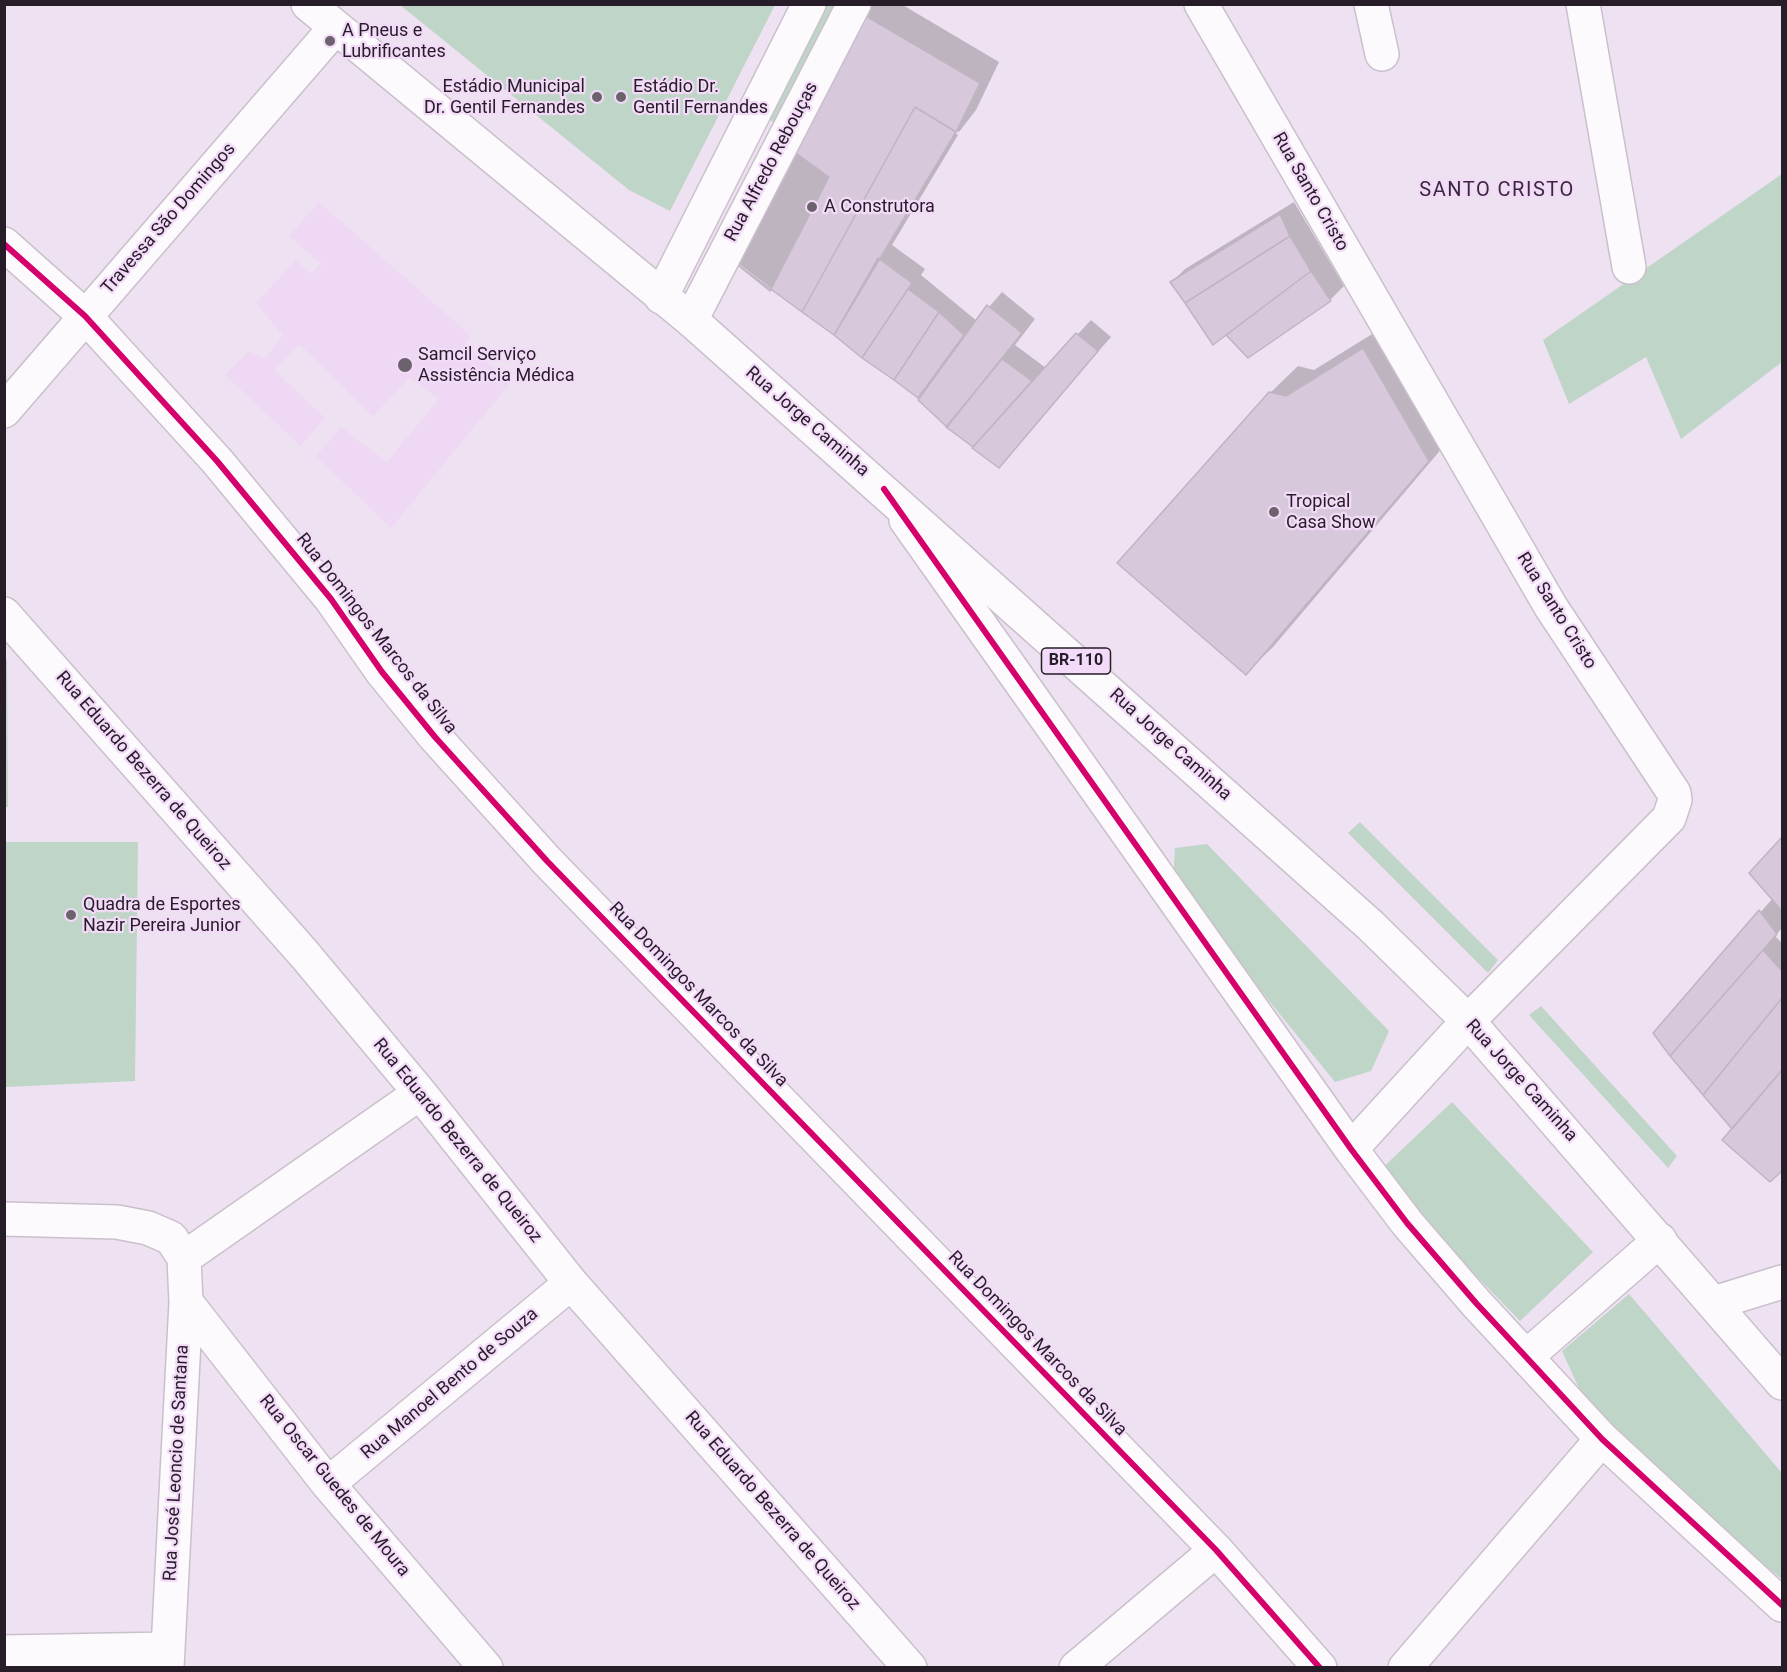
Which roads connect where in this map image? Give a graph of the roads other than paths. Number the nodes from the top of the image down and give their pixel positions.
1 (308, 4) edge
2 (809, 4) edge
3 (854, 4) edge
4 (1201, 4) edge
5 (1371, 4) edge
6 (1583, 4) edge
7 (335, 28) junction
8 (1382, 54) dead end
9 (4, 244) edge
10 (1629, 267) dead end
11 (661, 297) junction
12 (85, 316) junction
13 (690, 320) junction
14 (4, 411) edge
15 (884, 489) junction
16 (4, 614) edge
17 (1468, 1021) junction
18 (420, 1093) junction
19 (1351, 1149) junction
20 (4, 1219) edge
21 (1660, 1240) junction
22 (184, 1258) junction
23 (1782, 1282) edge
24 (571, 1283) junction
25 (186, 1302) junction
26 (1714, 1303) junction
27 (1526, 1357) junction
28 (1782, 1383) edge
29 (1602, 1439) junction
30 (328, 1484) junction
31 (1216, 1550) junction
32 (1782, 1605) edge
33 (4, 1652) edge
34 (167, 1658) edge
35 (486, 1668) edge
36 (910, 1668) edge
37 (1076, 1668) edge
38 (1320, 1668) edge
39 (1405, 1668) edge

1 - 7 street, Rua Jorge Caminha / BR-110
2 - 11 street, Rua Alfredo Rebouças
3 - 13 street, Rua Alfredo Rebouças
4 - 17 street, Rua Santo Cristo
5 - 8 street
6 - 10 street
7 - 11 street, Rua Jorge Caminha / BR-110
7 - 12 street, Travessa São Domingos
9 - 12 street, Rua Domingos Marcos da Silva
11 - 13 street, Rua Jorge Caminha / BR-110
12 - 14 street, Travessa São Domingos
12 - 31 street, Rua Domingos Marcos da Silva
13 - 15 street, Rua Jorge Caminha / BR-110
15 - 17 street, Rua Jorge Caminha / BR-110
15 - 19 street
16 - 18 street, Rua Eduardo Bezerra de Queiroz
17 - 19 street, Rua Santo Cristo
17 - 21 street, Rua Jorge Caminha / BR-110
18 - 22 street
18 - 24 street, Rua Eduardo Bezerra de Queiroz
19 - 27 street
20 - 22 street
21 - 26 street, Rua Jorge Caminha / BR-110
21 - 27 street
22 - 25 street, Rua José Leoncio de Santana
23 - 26 street
24 - 30 street, Rua Manoel Bento de Souza
24 - 36 street, Rua Eduardo Bezerra de Queiroz
25 - 30 street, Rua Oscar Guedes de Moura
25 - 34 street, Rua José Leoncio de Santana
26 - 28 street, Rua Jorge Caminha / BR-110
27 - 29 street
29 - 32 street
29 - 39 street
30 - 35 street, Rua Oscar Guedes de Moura
31 - 37 street
31 - 38 street, Rua Domingos Marcos da Silva
33 - 34 street

